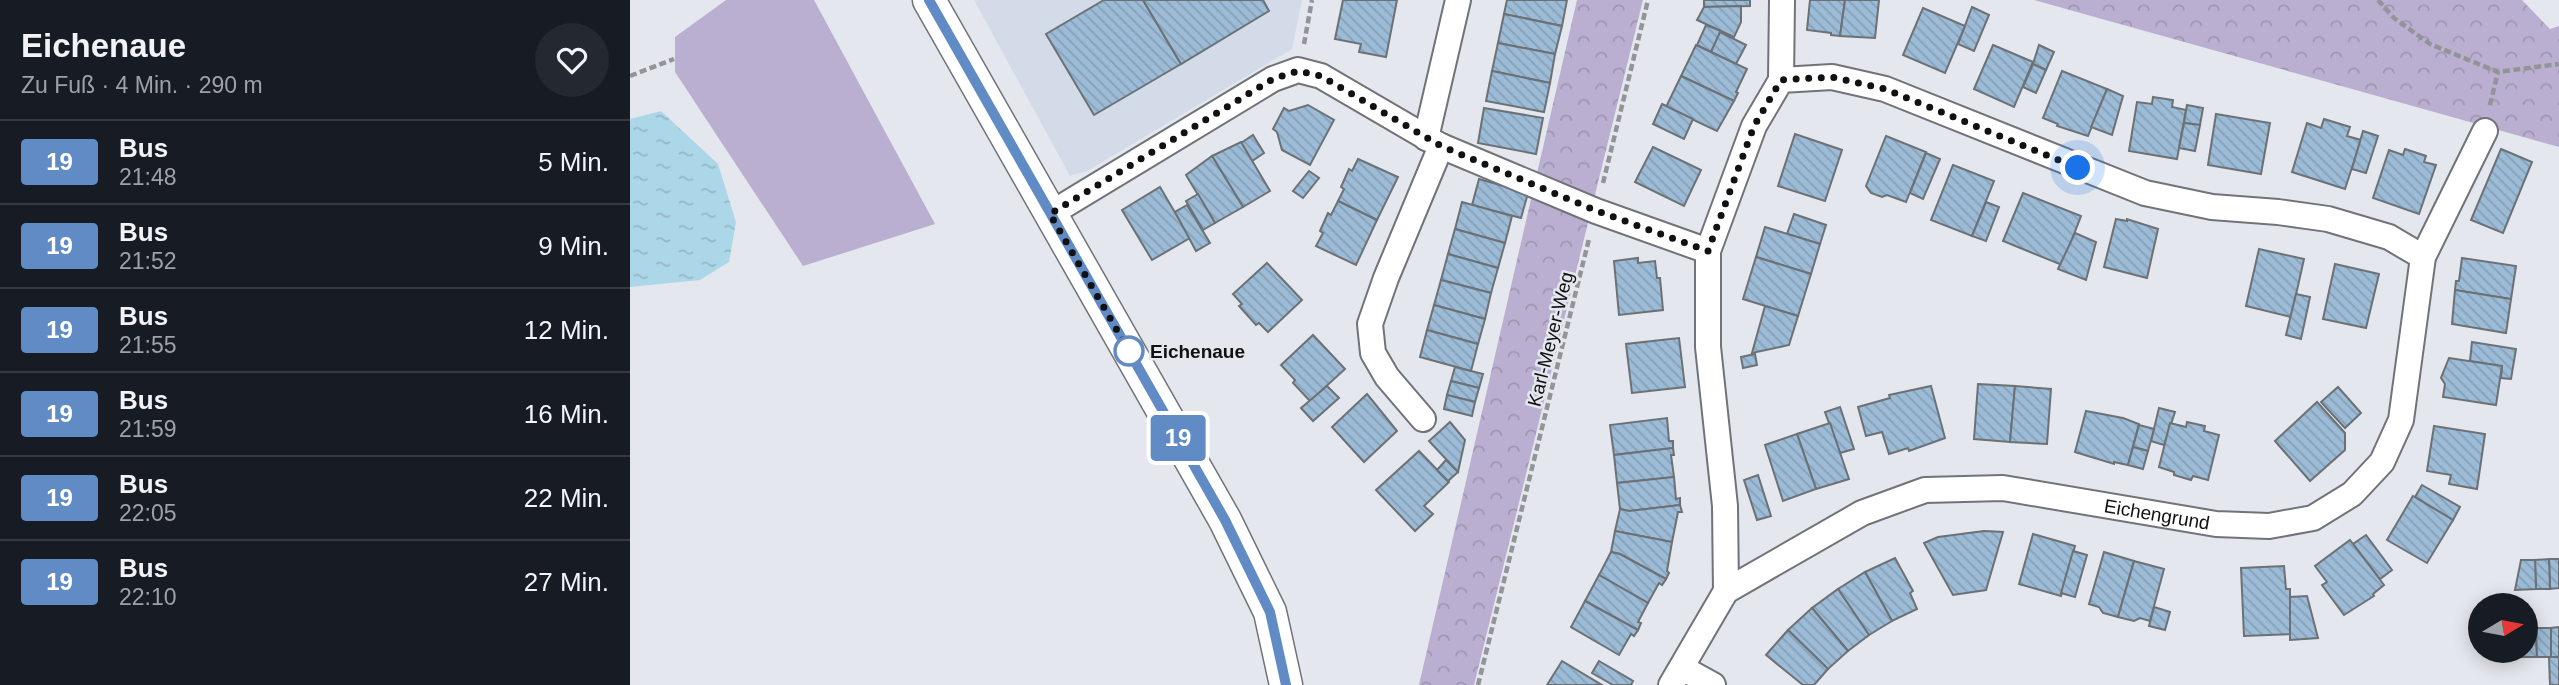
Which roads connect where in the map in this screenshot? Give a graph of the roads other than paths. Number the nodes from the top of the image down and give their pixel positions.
1 (929, 0) edge
2 (1458, 0) edge
3 (1782, 0) edge
4 (1781, 80) junction
5 (2484, 131) dead end
6 (1434, 142) junction
7 (1050, 214) junction
8 (1708, 251) junction
9 (2423, 257) junction
10 (1423, 419) dead end
11 (1726, 590) junction
12 (1676, 676) edge
13 (1286, 685) edge
14 (1713, 685) edge

1 - 7 street
2 - 6 street
3 - 4 street
4 - 8 street
4 - 9 street
5 - 9 street, Eichengrund
6 - 7 street
6 - 8 street
6 - 10 street
7 - 13 street
8 - 11 street
9 - 11 street, Eichengrund
11 - 12 street
12 - 14 street

